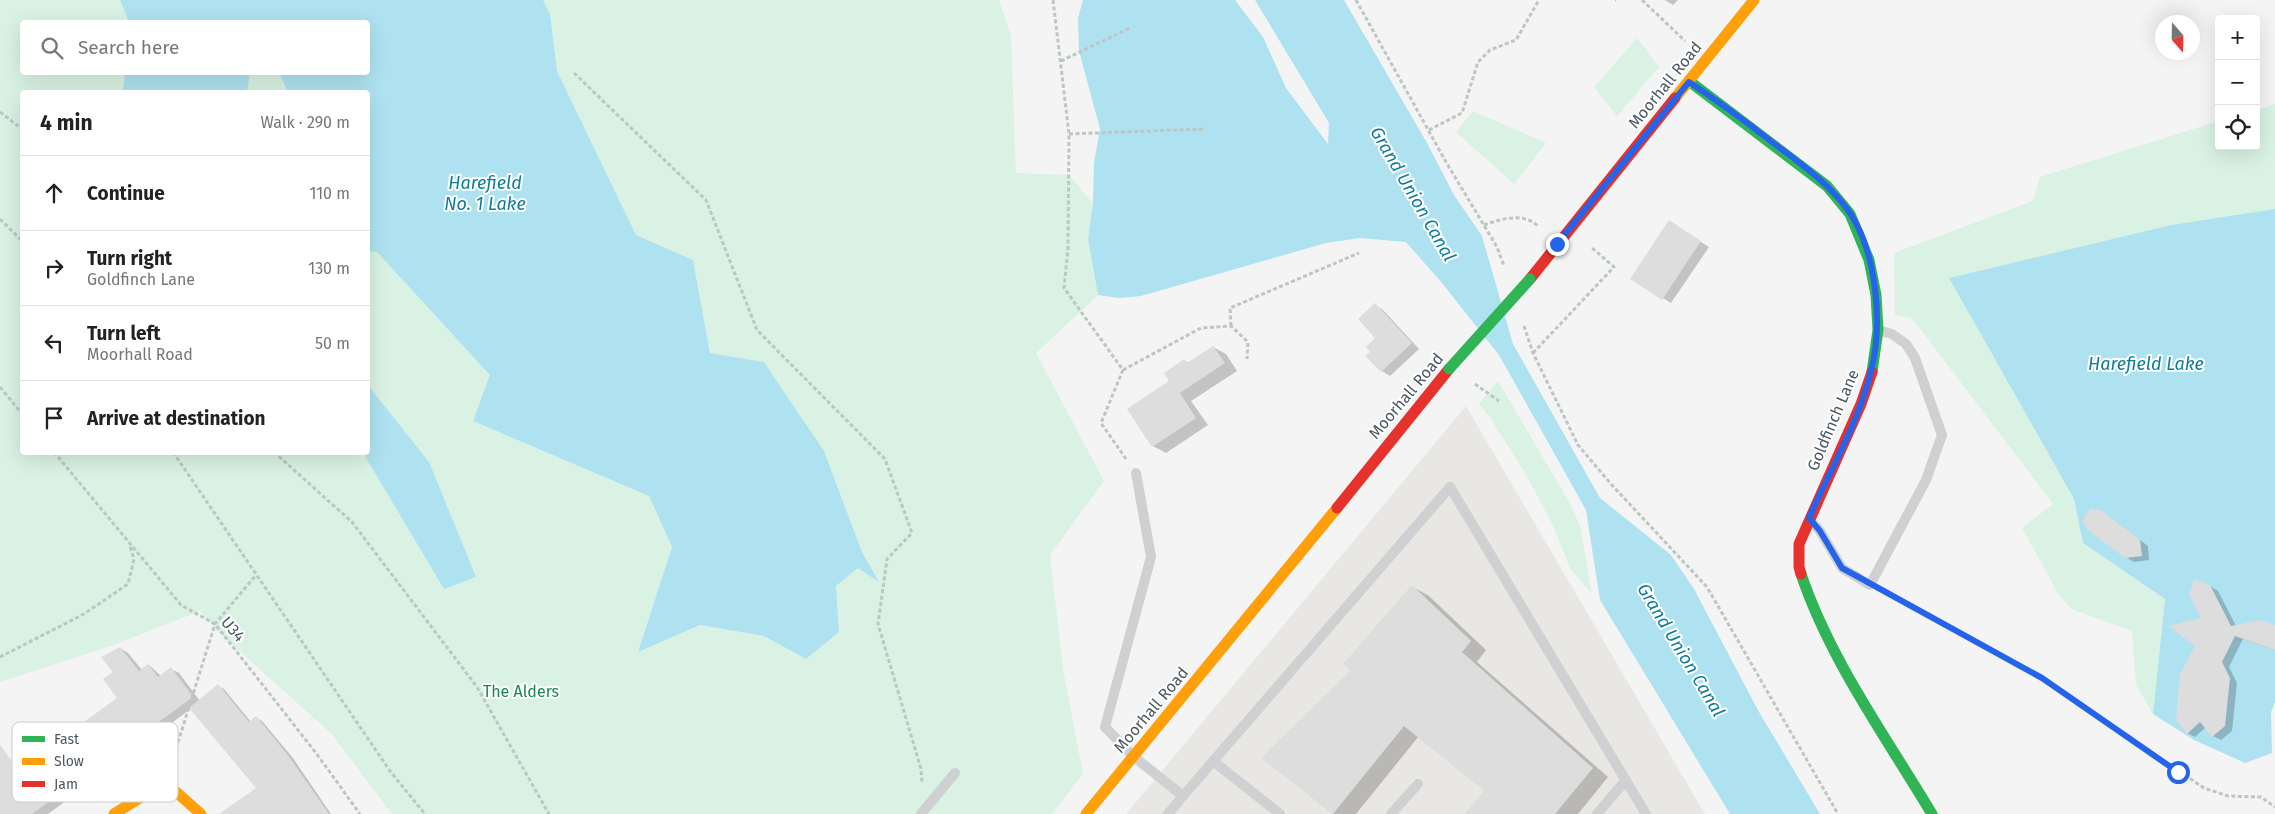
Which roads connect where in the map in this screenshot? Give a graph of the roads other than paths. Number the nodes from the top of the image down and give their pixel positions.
1 (1754, 0) edge
2 (1689, 82) junction
3 (1878, 330) junction
4 (1136, 473) road end
5 (1809, 518) junction
6 (1133, 756) junction
7 (1213, 761) junction
8 (955, 773) dead end
9 (1626, 780) junction
10 (1418, 784) dead end
11 (178, 794) edge
12 (1183, 796) junction
13 (133, 802) edge
14 (922, 813) edge
15 (114, 814) edge
16 (201, 814) edge
17 (1086, 814) edge
18 (1168, 814) edge
19 (1280, 814) edge
20 (1391, 814) edge
21 (1597, 814) edge
22 (1646, 814) edge
23 (1932, 814) edge

1 - 2 street, Moorhall Road
2 - 3 street, Goldfinch Lane
2 - 6 street, Moorhall Road, bridge
3 - 5 street, Goldfinch Lane
3 - 5 lane
4 - 6 lane
5 - 23 street, Goldfinch Lane
6 - 12 lane
6 - 17 street, Moorhall Road
7 - 9 lane
7 - 12 lane
7 - 19 lane
8 - 14 lane
9 - 21 lane
9 - 22 lane
10 - 20 lane
11 - 16 street
12 - 18 lane
13 - 15 street

